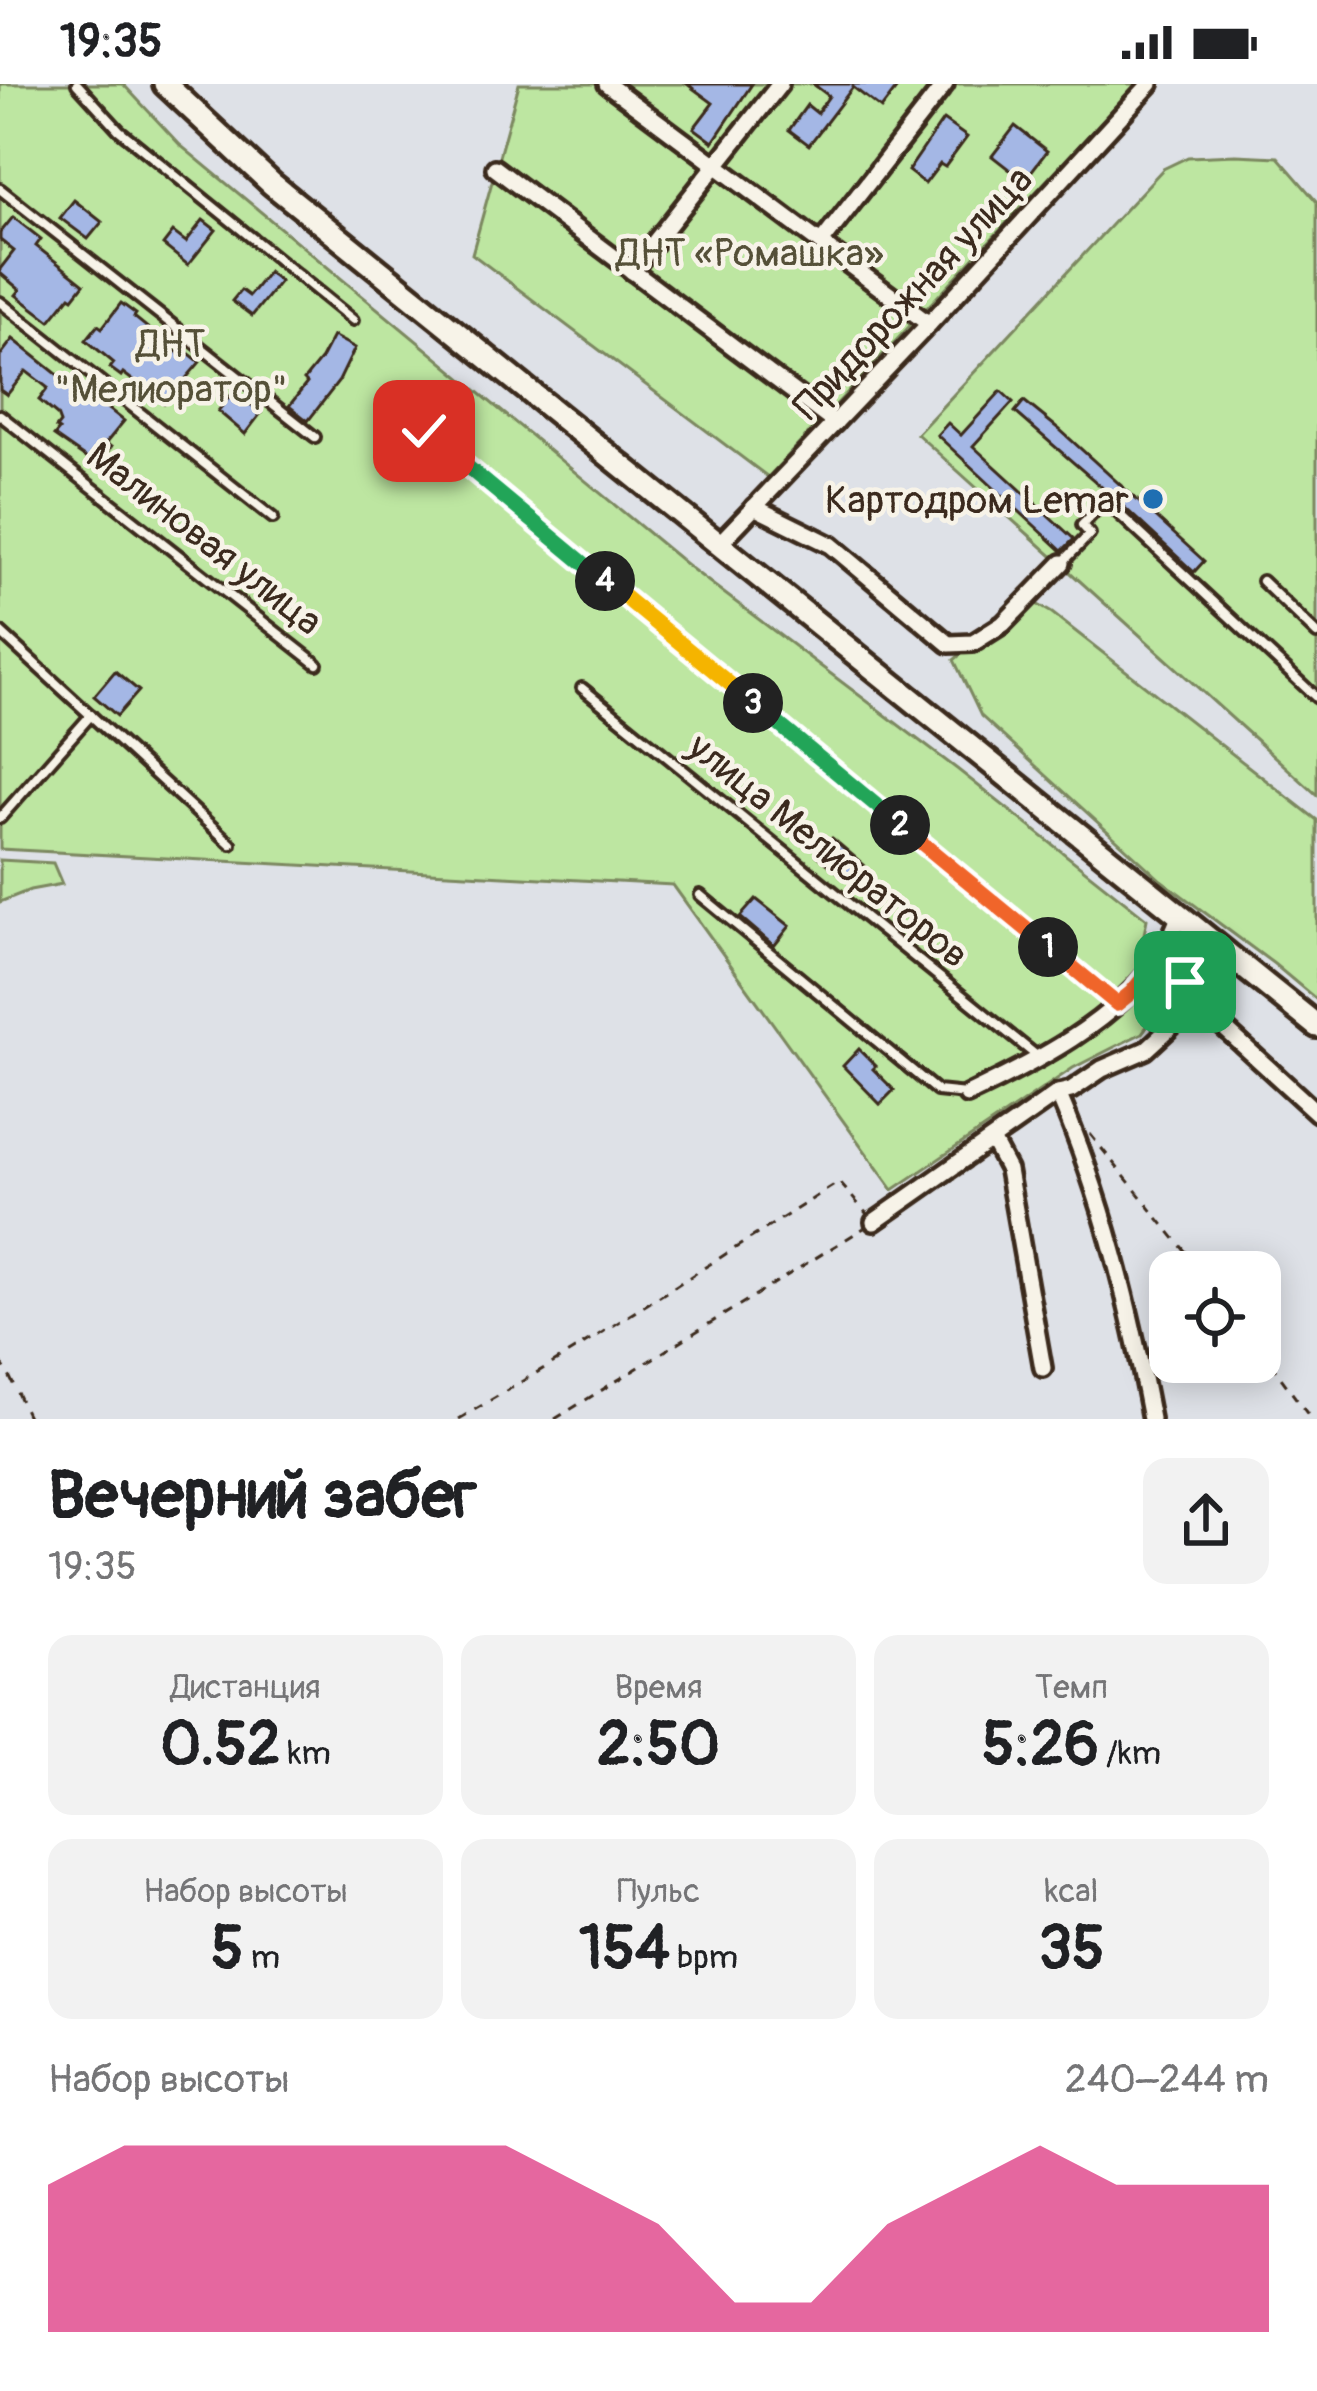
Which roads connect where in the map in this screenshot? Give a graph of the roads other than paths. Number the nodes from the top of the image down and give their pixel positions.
1 (77, 84) edge
2 (165, 84) edge
3 (780, 84) edge
4 (945, 84) edge
5 (1150, 84) edge
6 (617, 87) edge
7 (715, 164) junction
8 (495, 168) dead end
9 (0, 189) edge
10 (821, 243) junction
11 (632, 271) junction
12 (0, 302) edge
13 (353, 320) dead end
14 (929, 324) junction
15 (0, 415) edge
16 (835, 423) junction
17 (424, 431) dead end
18 (315, 437) dead end
19 (754, 507) junction
20 (272, 518) dead end
21 (720, 543) junction
22 (1062, 563) joint
23 (1262, 581) dead end
24 (1293, 611) junction
25 (1312, 616) dead end
26 (0, 632) edge
27 (1317, 634) edge
28 (316, 664) dead end
29 (582, 688) dead end
30 (1317, 698) edge
31 (91, 715) junction
32 (0, 818) edge
33 (232, 844) dead end
34 (700, 895) dead end
35 (1180, 915) junction
36 (1162, 955) junction
37 (1197, 1003) junction
38 (1117, 1004) junction
39 (1317, 1026) edge
40 (1039, 1058) junction
41 (1058, 1093) junction
42 (967, 1094) joint
43 (1317, 1113) edge
44 (992, 1140) junction
45 (874, 1222) road end
46 (1043, 1368) dead end
47 (1151, 1419) edge

1 - 13 lane
2 - 21 main road
3 - 7 street
4 - 10 street
5 - 14 street, Придорожная улица
6 - 7 street
7 - 10 street
7 - 11 street
8 - 11 street
9 - 18 lane
10 - 14 street
11 - 16 street
12 - 20 lane
14 - 16 street, Придорожная улица
15 - 28 lane, Малиновая улица
16 - 19 street, Придорожная улица
17 - 38 lane, улица Мелиораторов
19 - 21 street, Придорожная улица
19 - 22 street
21 - 35 main road
22 - 30 lane
23 - 24 lane
24 - 25 lane
24 - 27 lane
26 - 31 lane
29 - 40 lane, улица Мелиораторов
31 - 32 lane
31 - 33 lane
34 - 42 lane
35 - 36 street
35 - 39 main road
36 - 37 street
36 - 38 street
37 - 41 street
37 - 43 street
38 - 40 street
40 - 42 street
41 - 44 street
41 - 47 street
44 - 45 street
44 - 46 street

